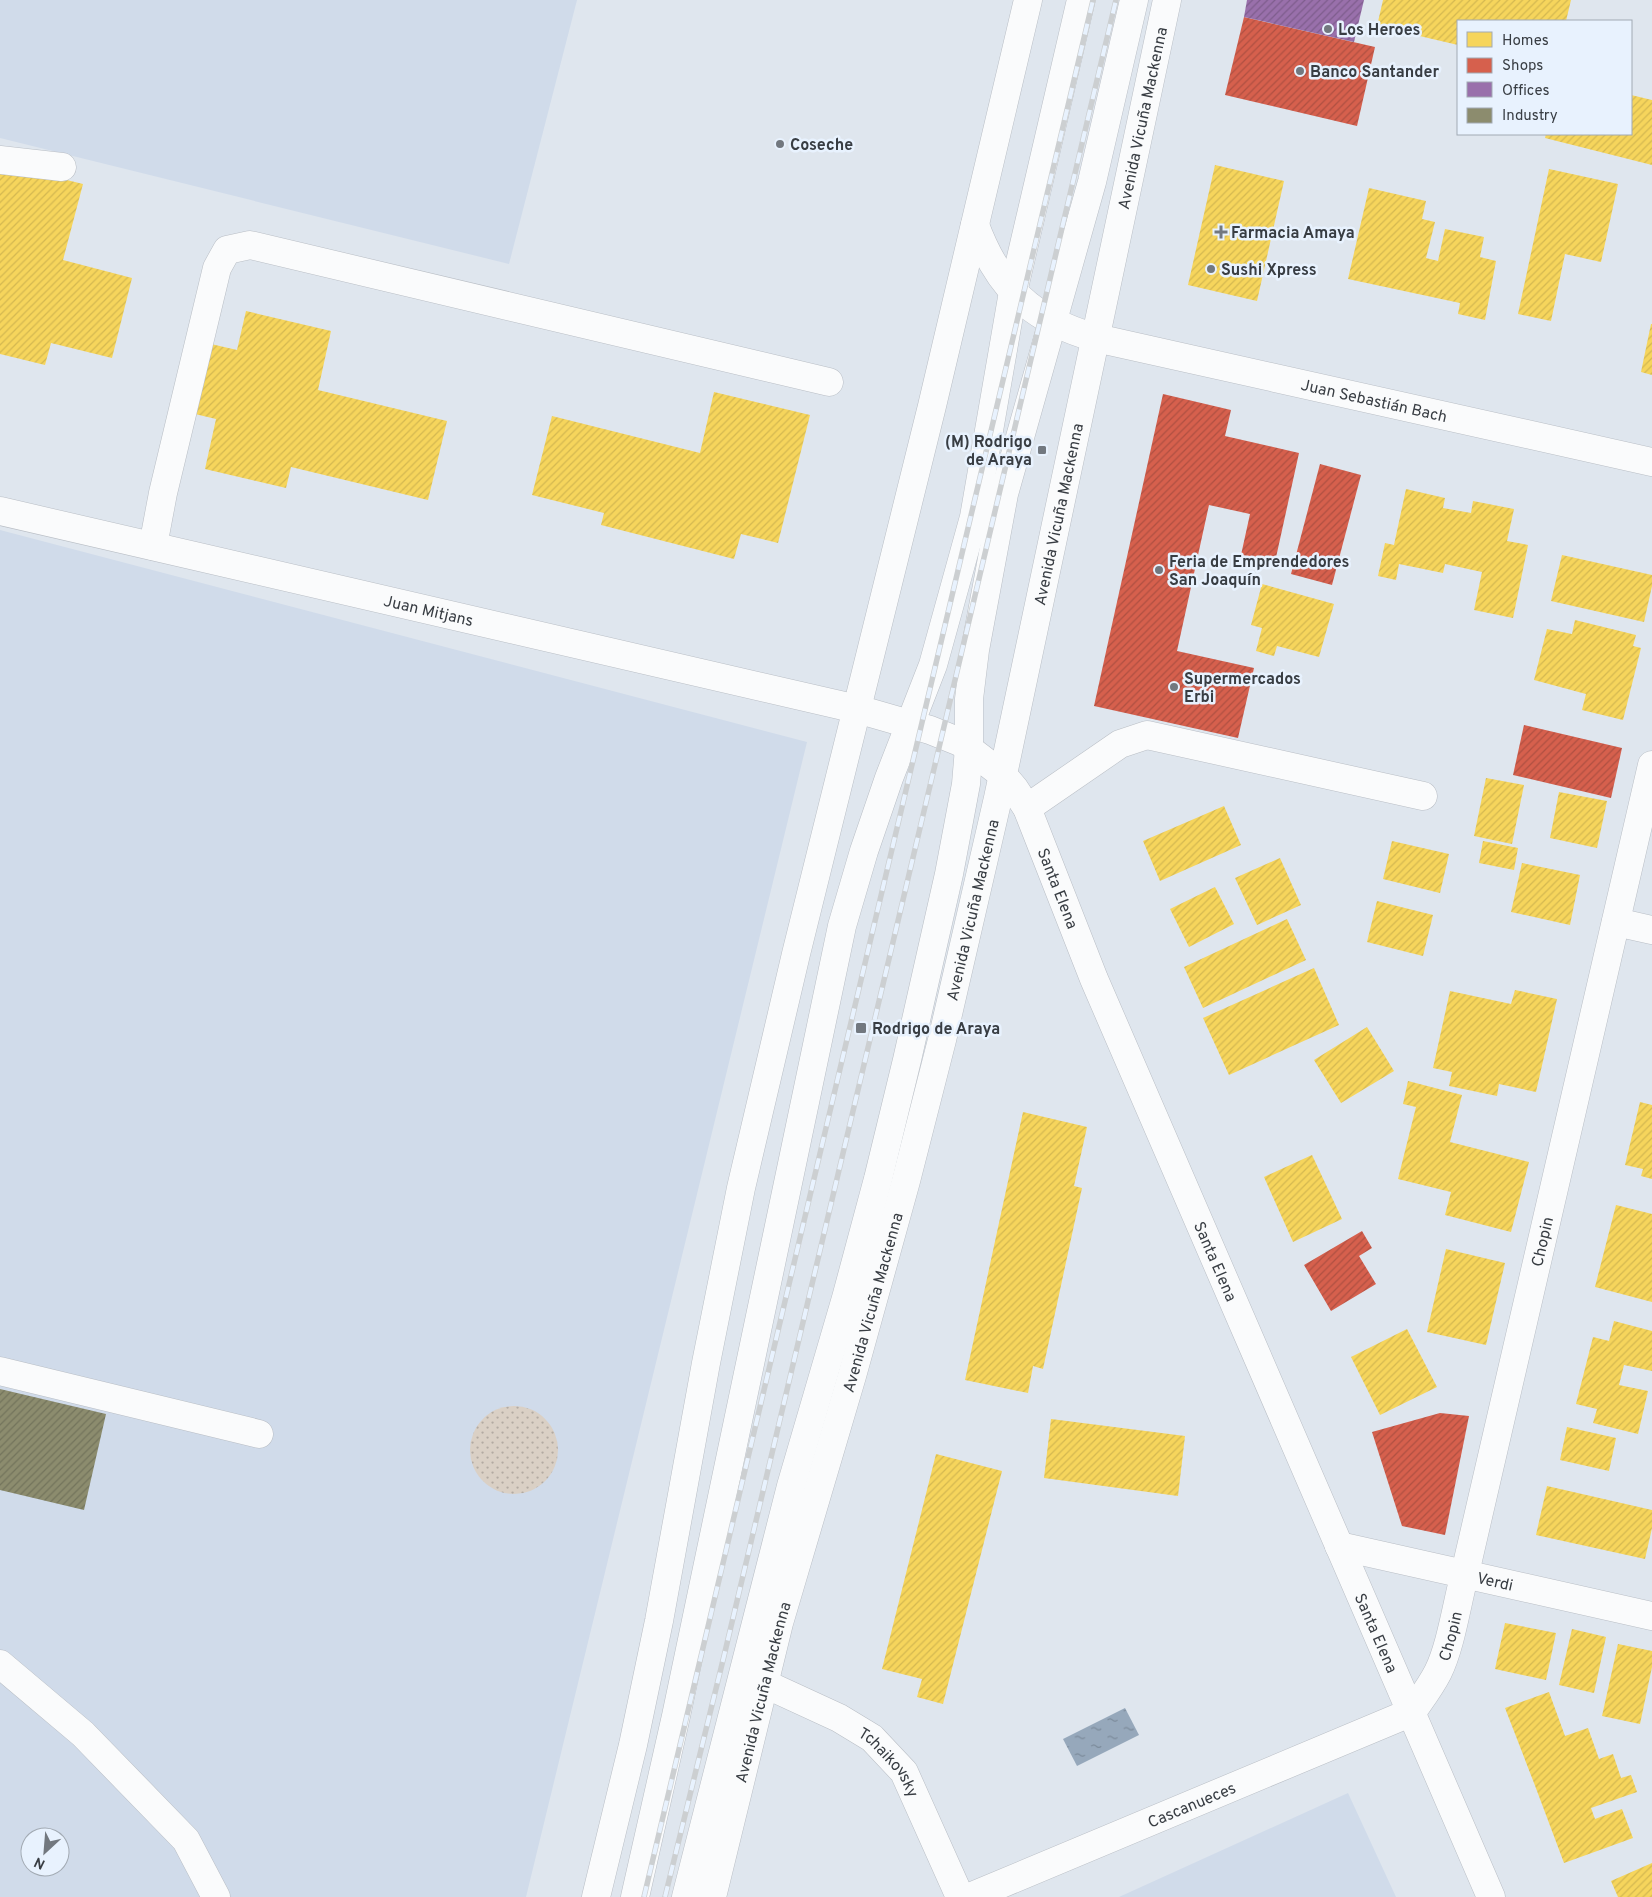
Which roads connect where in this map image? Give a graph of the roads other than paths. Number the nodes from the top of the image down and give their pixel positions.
1 (1028, 0) edge
2 (1081, 0) edge
3 (1134, 0) edge
4 (1167, 0) edge
5 (0, 160) edge
6 (62, 167) dead end
7 (975, 225) junction
8 (1014, 292) junction
9 (1053, 322) junction
10 (1096, 338) junction
11 (829, 382) dead end
12 (1652, 462) edge
13 (0, 511) edge
14 (152, 546) junction
15 (858, 709) junction
16 (910, 724) junction
17 (969, 748) junction
18 (1652, 764) edge
19 (1003, 775) junction
20 (1423, 796) dead end
21 (1026, 808) junction
22 (1616, 922) junction
23 (1652, 930) edge
24 (0, 1371) edge
25 (259, 1434) dead end
26 (1339, 1546) junction
27 (1465, 1574) junction
28 (1652, 1616) edge
29 (0, 1664) edge
30 (763, 1683) junction
31 (1412, 1712) junction
32 (216, 1897) edge
33 (596, 1897) edge
34 (636, 1897) edge
35 (686, 1897) edge
36 (712, 1897) edge
37 (960, 1897) edge
38 (970, 1897) edge
39 (1491, 1897) edge

1 - 7 street
2 - 8 street
3 - 9 street
4 - 10 street, Avenida Vicuña Mackenna
5 - 6 street
7 - 8 street, Juan Sebastián Bach
7 - 15 street
8 - 9 street, Juan Sebastián Bach
8 - 16 street
9 - 10 street, Juan Sebastián Bach
9 - 17 street
10 - 12 street, Juan Sebastián Bach
10 - 19 street, Avenida Vicuña Mackenna
11 - 14 street
13 - 14 street, Juan Mitjans
14 - 15 street, Juan Mitjans
15 - 16 street, Santa Elena
15 - 33 street
16 - 17 street, Santa Elena
16 - 34 street
17 - 19 street, Santa Elena
17 - 35 street
18 - 22 street, Chopin
19 - 21 street, Santa Elena
19 - 30 street, Avenida Vicuña Mackenna
20 - 21 street
21 - 26 street, Santa Elena
22 - 23 street
22 - 27 street, Chopin
24 - 25 street
26 - 27 street, Verdi
26 - 31 street, Santa Elena
27 - 28 street, Verdi
27 - 31 street, Chopin
29 - 32 street
30 - 36 street, Avenida Vicuña Mackenna
30 - 37 street, Tchaikovsky
31 - 38 street, Cascanueces
31 - 39 street, Santa Elena

